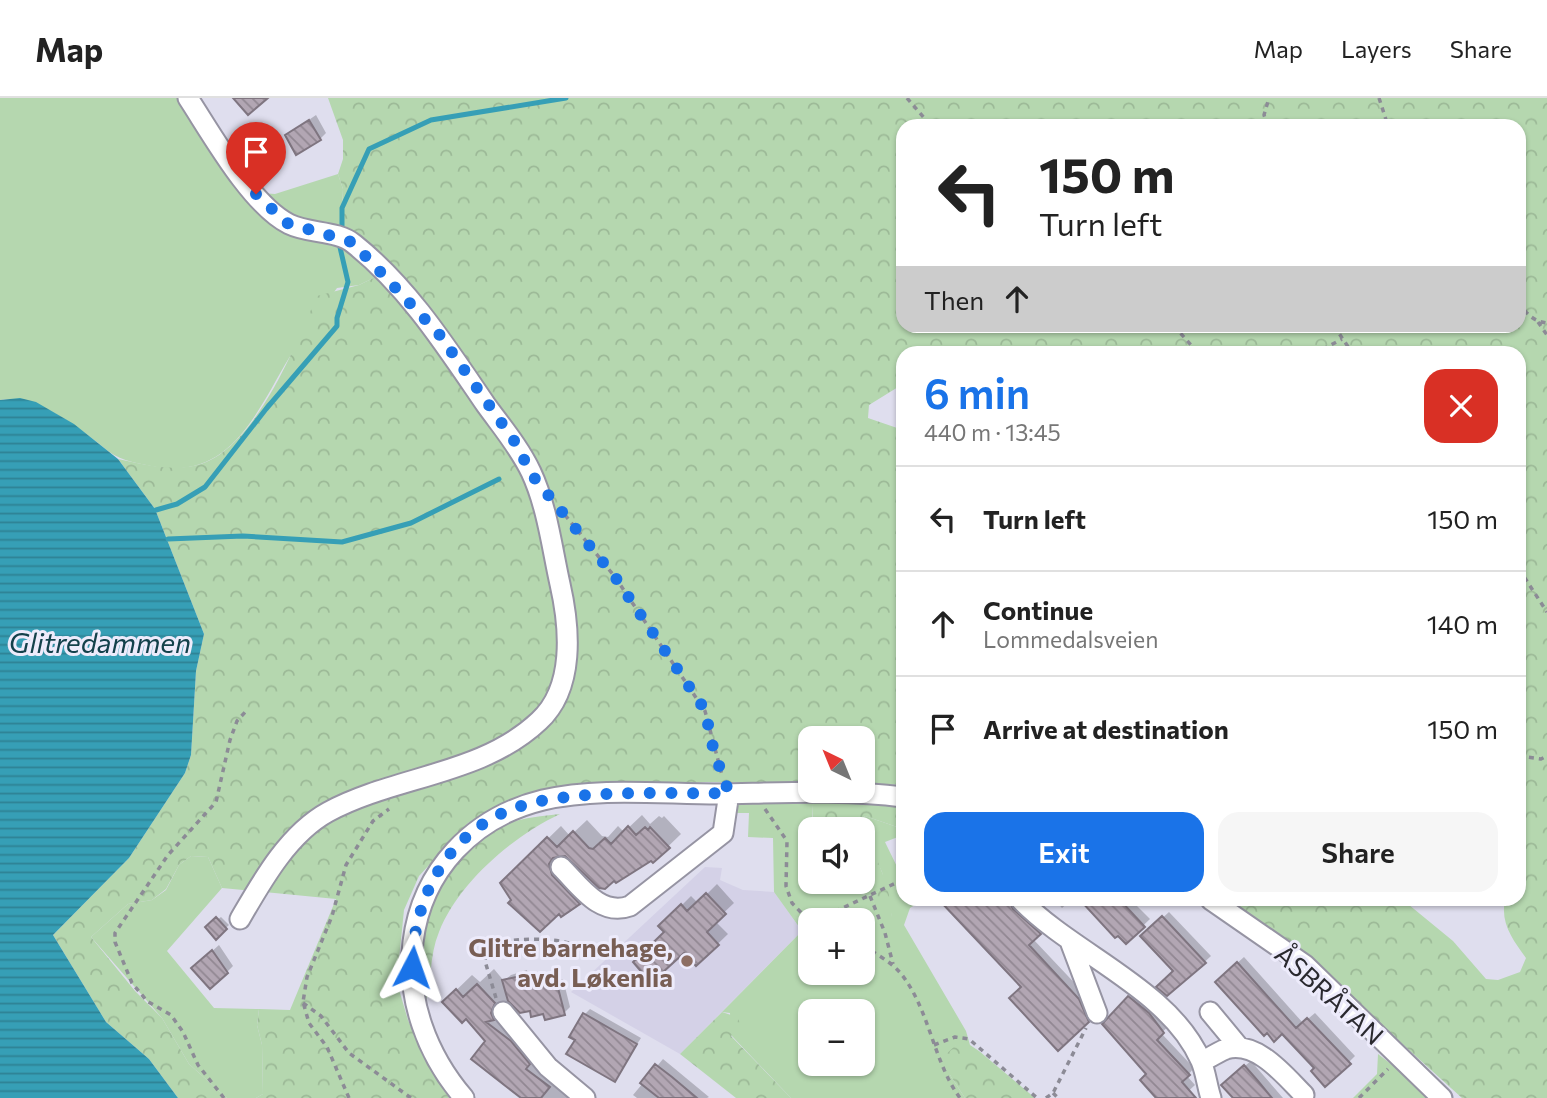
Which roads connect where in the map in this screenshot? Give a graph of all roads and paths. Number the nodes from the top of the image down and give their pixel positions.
1 (188, 98) edge
2 (907, 98) edge
3 (1269, 98) edge
4 (1380, 98) edge
5 (925, 119) edge
6 (1265, 119) edge
7 (1386, 119) edge
8 (1526, 310) edge
9 (1536, 321) junction
10 (1547, 323) edge
11 (1338, 333) edge
12 (1547, 335) edge
13 (1342, 339) junction
14 (1329, 346) edge
15 (1347, 346) edge
16 (557, 506) dead end
17 (1526, 580) edge
18 (1547, 612) edge
19 (248, 709) dead end
20 (1547, 756) edge
21 (1526, 757) edge
22 (729, 793) junction
23 (762, 793) junction
24 (896, 797) edge
25 (393, 806) dead end
26 (562, 867) dead end
27 (896, 883) edge
28 (870, 896) junction
29 (1027, 906) edge
30 (1220, 906) edge
31 (844, 908) edge
32 (798, 909) edge
33 (240, 919) dead end
34 (1071, 944) junction
35 (573, 945) dead end
36 (875, 954) edge
37 (893, 966) junction
38 (303, 1002) junction
39 (503, 1012) joint
40 (1210, 1012) dead end
41 (1097, 1013) joint
42 (934, 1045) junction
43 (1239, 1047) junction
44 (1399, 1057) junction
45 (1202, 1062) junction
46 (1422, 1089) edge
47 (1053, 1093) junction
48 (1304, 1095) dead end
49 (224, 1098) edge
50 (349, 1098) edge
51 (411, 1098) edge
52 (464, 1098) edge
53 (585, 1098) edge
54 (960, 1098) edge
55 (1037, 1098) edge
56 (1046, 1098) edge
57 (1058, 1098) edge
58 (1211, 1098) edge
59 (1359, 1098) edge
60 (1442, 1098) edge

1 - 33 street
2 - 5 path
3 - 6 path
4 - 7 path
8 - 9 path
9 - 10 path
9 - 12 path
11 - 13 path
13 - 14 path
13 - 15 path
16 - 22 path
17 - 18 path
19 - 49 path
20 - 21 path
22 - 23 street
22 - 26 street
22 - 52 street
23 - 24 street
23 - 32 path
25 - 38 path
27 - 28 path
28 - 31 path
28 - 37 path
29 - 34 street
30 - 44 street, ÅSBRÅTAN
34 - 41 street
34 - 45 street
35 - 39 path
36 - 37 path
37 - 42 path
38 - 50 path
38 - 51 path
39 - 53 street
40 - 43 street
41 - 47 path
42 - 54 path
42 - 55 path
43 - 45 street
43 - 48 street
44 - 46 street, ÅSBRÅTAN
44 - 59 path
45 - 58 street
46 - 60 street, ÅSBRÅTAN
47 - 56 path
47 - 57 path

